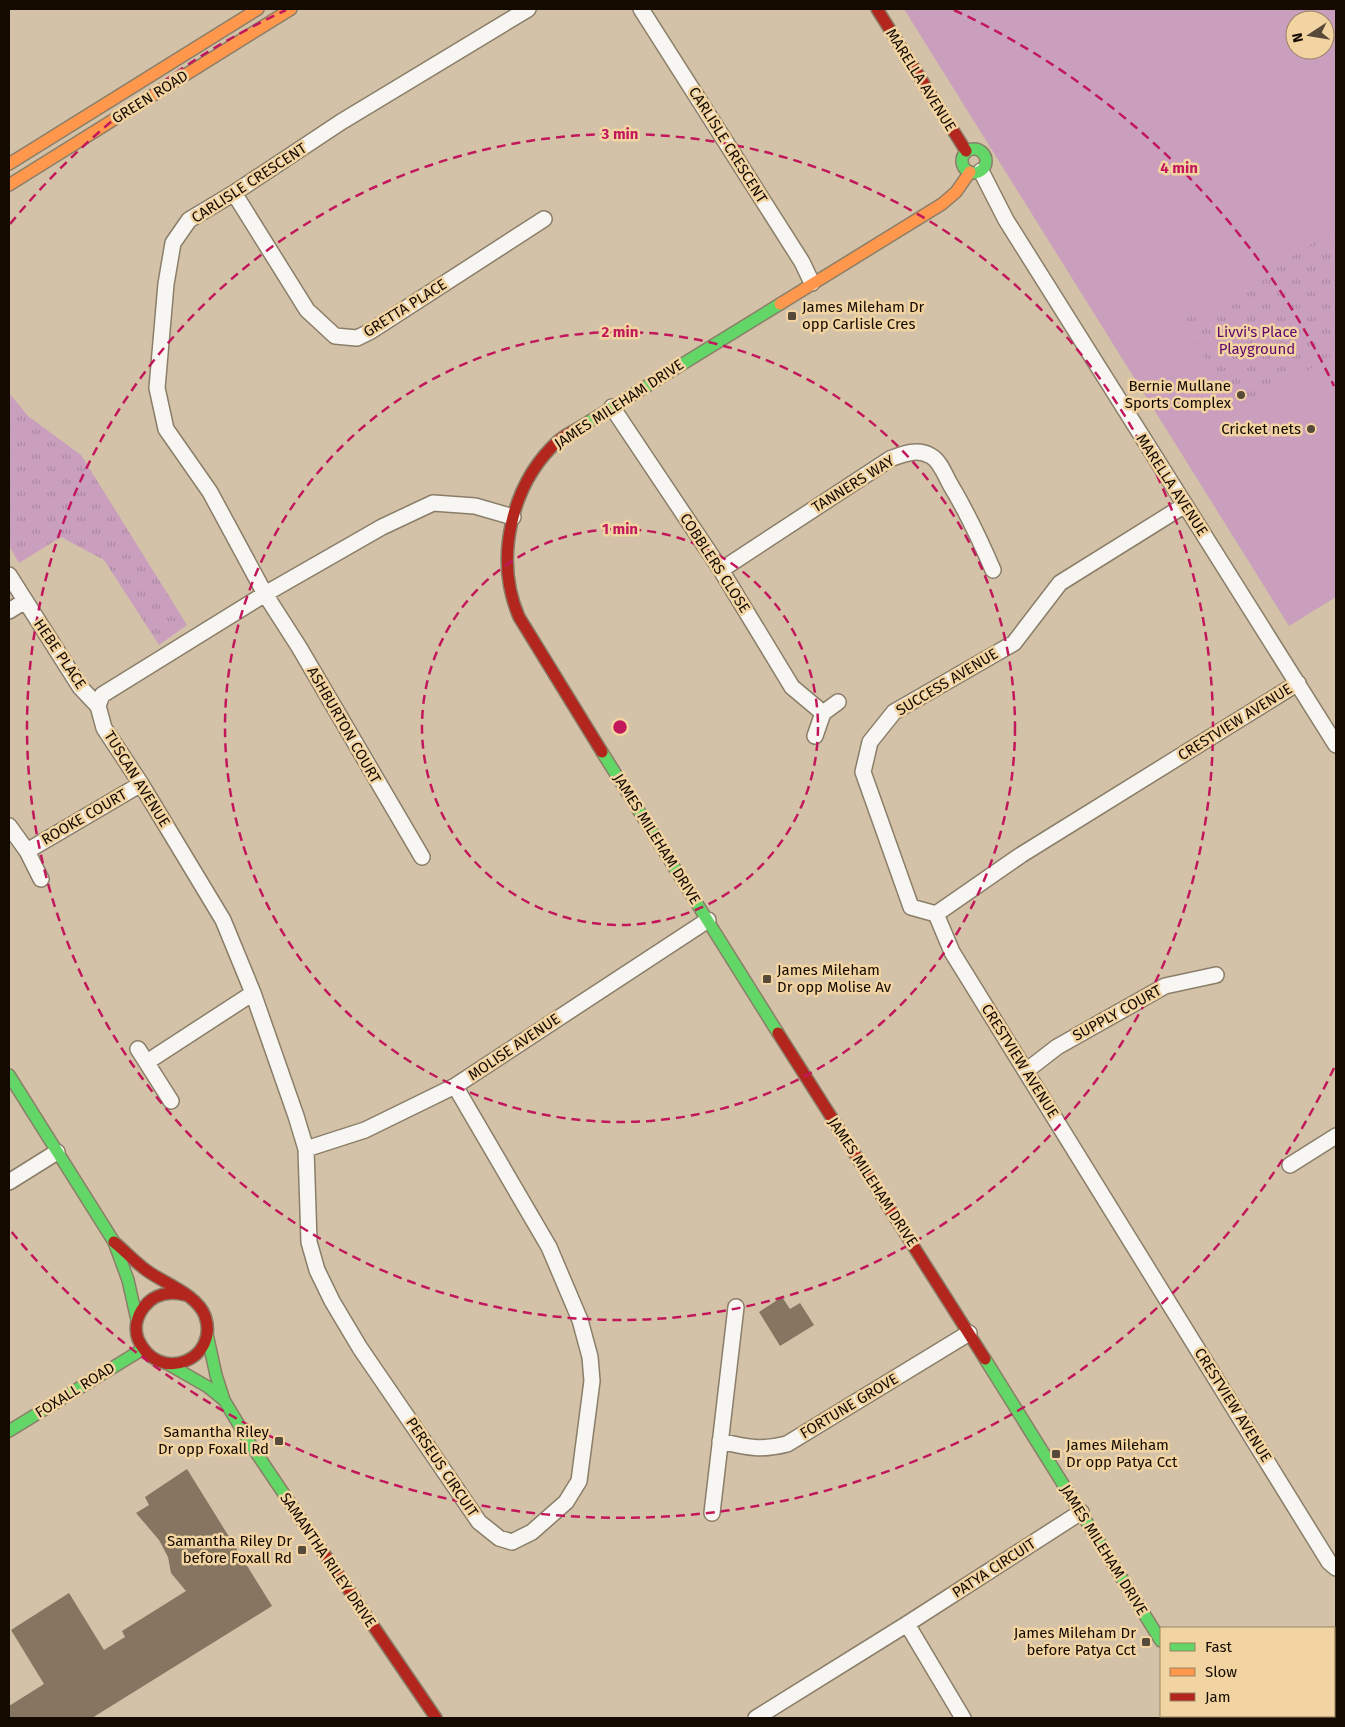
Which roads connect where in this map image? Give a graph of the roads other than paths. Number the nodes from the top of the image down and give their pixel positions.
1 (258, 9) edge
2 (291, 9) edge
3 (528, 9) edge
4 (641, 9) edge
5 (877, 9) edge
6 (966, 151) junction
7 (9, 164) edge
8 (976, 172) junction
9 (9, 185) edge
10 (234, 193) junction
11 (544, 219) dead end
12 (812, 282) junction
13 (612, 407) junction
14 (1185, 505) junction
15 (513, 517) junction
16 (721, 570) junction
17 (993, 570) dead end
18 (9, 575) edge
19 (265, 594) junction
20 (25, 601) junction
21 (9, 611) edge
22 (1298, 683) junction
23 (838, 702) dead end
24 (98, 706) junction
25 (823, 713) junction
26 (815, 736) dead end
27 (1336, 745) edge
28 (141, 784) junction
29 (9, 826) edge
30 (27, 851) junction
31 (422, 857) dead end
32 (41, 879) dead end
33 (936, 914) junction
34 (708, 920) junction
35 (1216, 975) dead end
36 (253, 994) junction
37 (138, 1048) dead end
38 (147, 1062) junction
39 (1026, 1071) junction
40 (9, 1075) edge
41 (455, 1086) junction
42 (171, 1101) dead end
43 (1336, 1136) edge
44 (306, 1149) junction
45 (57, 1152) junction
46 (1290, 1165) dead end
47 (9, 1182) edge
48 (114, 1242) junction
49 (185, 1295) junction
50 (736, 1306) dead end
51 (137, 1320) junction
52 (969, 1333) junction
53 (207, 1334) junction
54 (142, 1349) junction
55 (168, 1364) junction
56 (224, 1400) junction
57 (9, 1431) edge
58 (720, 1441) junction
59 (1081, 1512) junction
60 (712, 1513) dead end
61 (1336, 1568) edge
62 (907, 1624) junction
63 (1160, 1639) edge
64 (436, 1718) edge
65 (756, 1718) edge
66 (963, 1718) edge

1 - 7 street, GREEN ROAD
2 - 9 street, GREEN ROAD
3 - 10 street, CARLISLE CRESCENT
4 - 12 street, CARLISLE CRESCENT
5 - 6 street, MARELLA AVENUE
6 - 8 street
6 - 8 street
8 - 12 street, JAMES MILEHAM DRIVE
8 - 14 street, MARELLA AVENUE
10 - 11 street, GRETTA PLACE
10 - 19 street, CARLISLE CRESCENT
12 - 13 street, JAMES MILEHAM DRIVE
13 - 15 street, JAMES MILEHAM DRIVE
13 - 16 street, COBBLERS CLOSE
14 - 22 street, MARELLA AVENUE
14 - 33 street, SUCCESS AVENUE
15 - 19 street
15 - 34 street, JAMES MILEHAM DRIVE
16 - 17 street, TANNERS WAY
16 - 25 street, COBBLERS CLOSE
18 - 20 street, HEBE PLACE
19 - 24 street
19 - 31 street, ASHBURTON COURT
20 - 21 street
20 - 24 street, HEBE PLACE
22 - 27 street, MARELLA AVENUE
22 - 33 street, CRESTVIEW AVENUE
23 - 25 street
24 - 28 street, TUSCAN AVENUE
25 - 26 street
28 - 30 street, ROOKE COURT
28 - 36 street, TUSCAN AVENUE
29 - 30 street, ROOKE COURT
30 - 32 street, ROOKE COURT
33 - 39 street, CRESTVIEW AVENUE
34 - 41 street, MOLISE AVENUE
34 - 52 street, JAMES MILEHAM DRIVE
35 - 39 street, SUPPLY COURT
36 - 38 street
36 - 44 street, TUSCAN AVENUE
37 - 38 street
38 - 42 street
39 - 61 street, CRESTVIEW AVENUE
40 - 45 street, SAMANTHA RILEY DRIVE
41 - 44 street, MOLISE AVENUE
41 - 44 street, PERSEUS CIRCUIT
43 - 46 street
45 - 47 street
45 - 48 street, SAMANTHA RILEY DRIVE
48 - 49 street, SAMANTHA RILEY DRIVE
48 - 51 street, SAMANTHA RILEY DRIVE
49 - 51 street
49 - 53 street, SAMANTHA RILEY DRIVE
50 - 58 street
51 - 54 street, SAMANTHA RILEY DRIVE
52 - 58 street, FORTUNE GROVE
52 - 59 street, JAMES MILEHAM DRIVE
53 - 55 street
53 - 56 street, SAMANTHA RILEY DRIVE
54 - 55 street, SAMANTHA RILEY DRIVE
54 - 57 street, FOXALL ROAD
55 - 56 street, SAMANTHA RILEY DRIVE
56 - 64 street, SAMANTHA RILEY DRIVE
58 - 60 street
59 - 62 street, PATYA CIRCUIT
59 - 63 street, JAMES MILEHAM DRIVE
62 - 65 street, PATYA CIRCUIT
62 - 66 street

